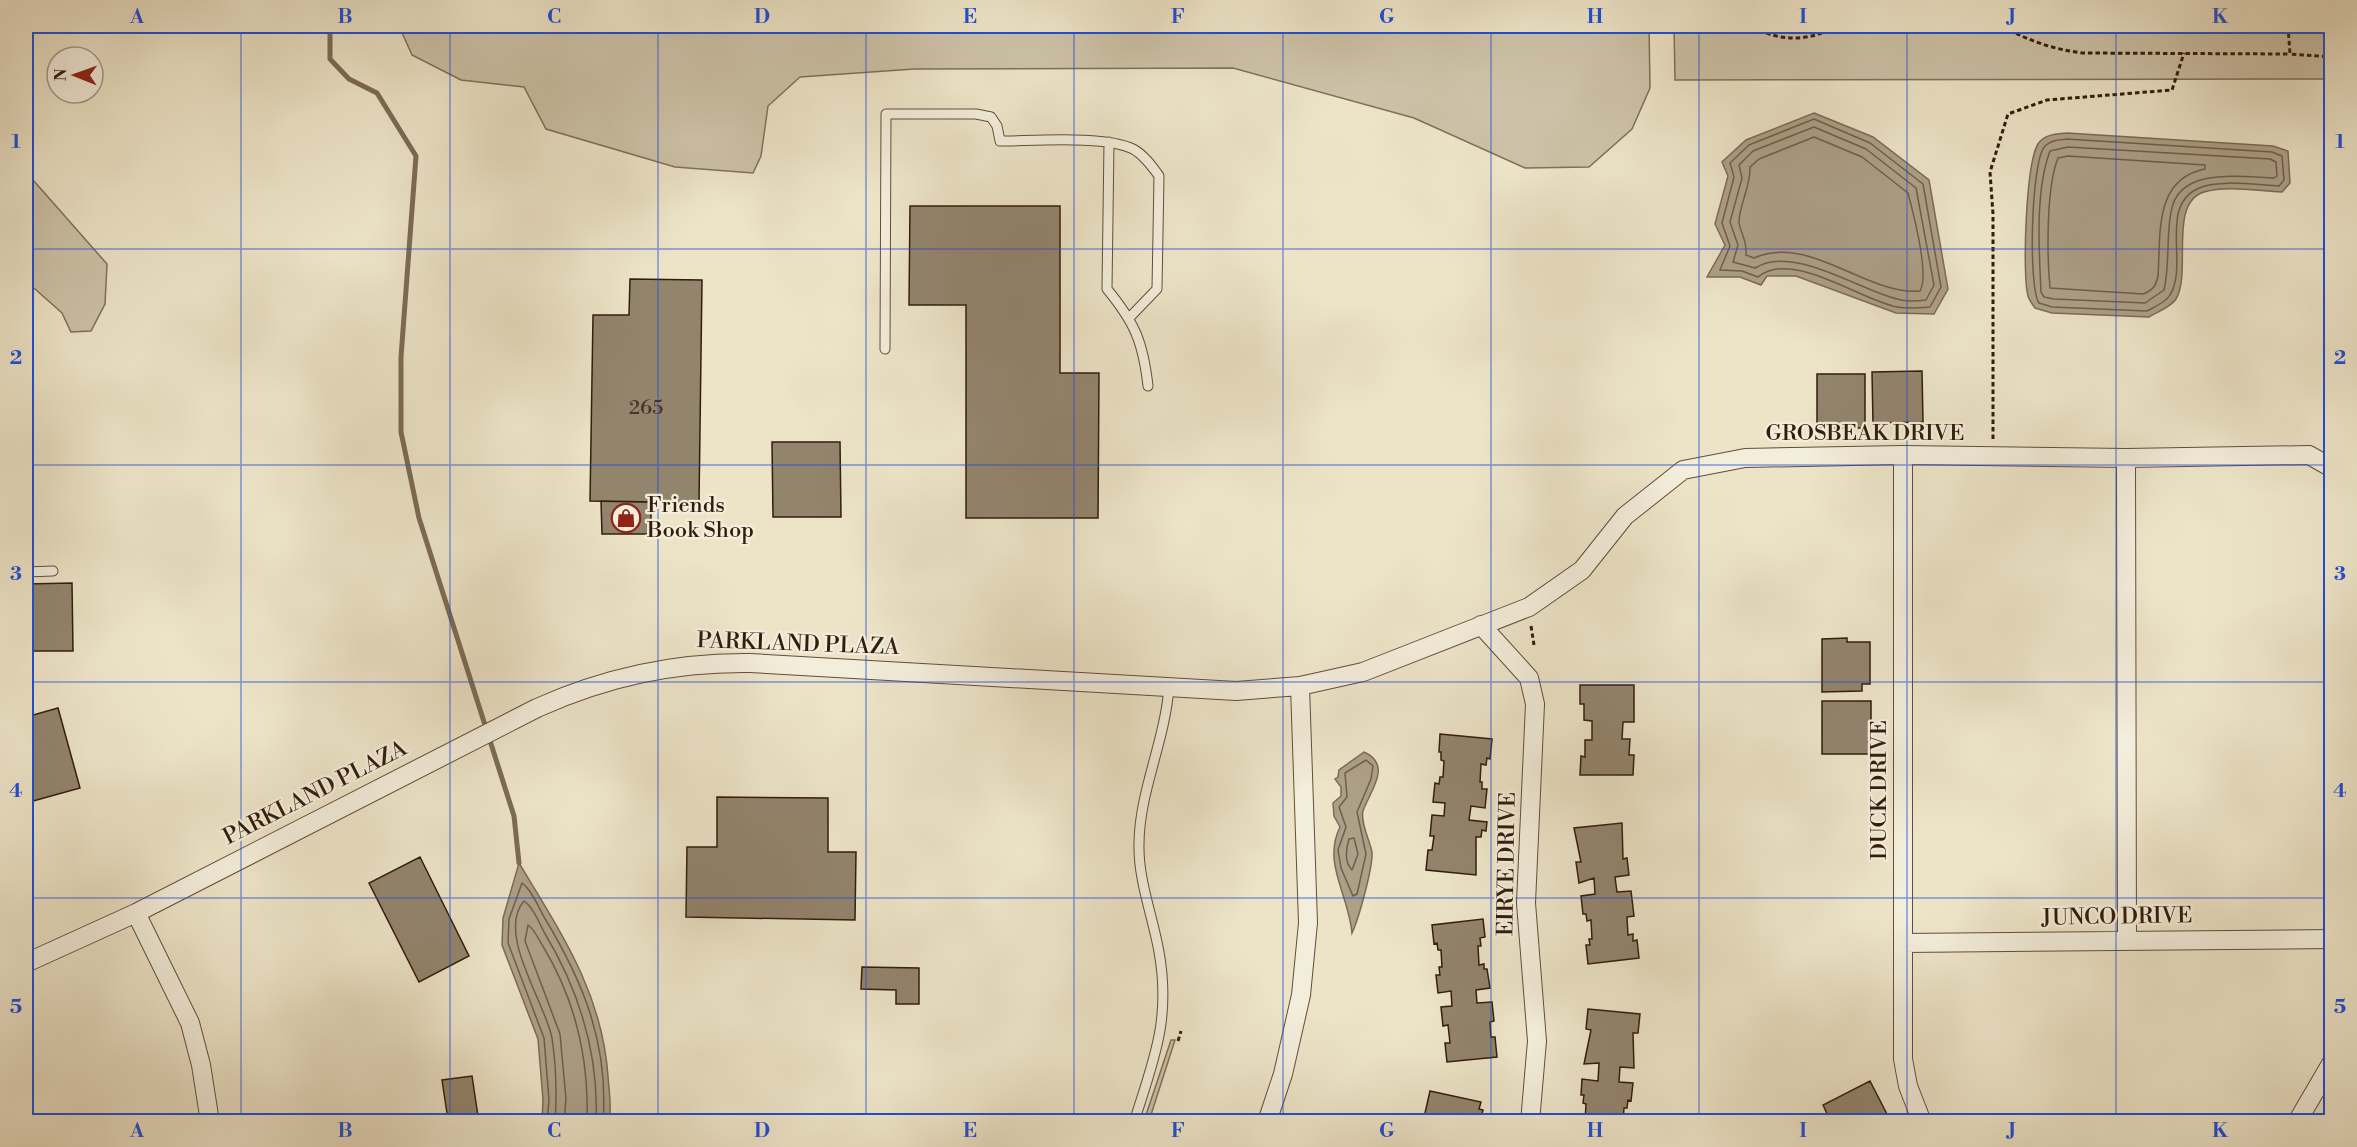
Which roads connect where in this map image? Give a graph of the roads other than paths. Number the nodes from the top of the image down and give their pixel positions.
1 (1109, 142) junction
2 (1130, 317) junction
3 (885, 350) dead end
4 (1148, 386) dead end
5 (1903, 455) junction
6 (2126, 458) junction
7 (2331, 468) edge
8 (53, 571) dead end
9 (26, 572) edge
10 (1481, 625) junction
11 (1300, 686) junction
12 (1169, 687) junction
13 (136, 913) junction
14 (2331, 939) edge
15 (2127, 940) junction
16 (1903, 943) junction
17 (26, 963) edge
18 (2331, 1062) edge
19 (210, 1122) edge
20 (1134, 1122) edge
21 (1267, 1122) edge
22 (1530, 1122) edge
23 (1922, 1122) edge
24 (2297, 1122) edge

1 - 2 lane
1 - 2 lane
1 - 3 lane
2 - 4 lane
5 - 6 street, GROSBEAK DRIVE
5 - 10 street, GROSBEAK DRIVE
5 - 16 street, DUCK DRIVE
6 - 7 street, GROSBEAK DRIVE
6 - 15 street
8 - 9 lane
10 - 11 street, PARKLAND PLAZA
10 - 22 street, EIRYE DRIVE
11 - 12 street, PARKLAND PLAZA
11 - 21 street
12 - 13 street, PARKLAND PLAZA
12 - 20 lane
13 - 17 street, PARKLAND PLAZA
13 - 19 street
14 - 15 street, JUNCO DRIVE
15 - 16 street, JUNCO DRIVE
16 - 23 street, DUCK DRIVE
18 - 24 street

